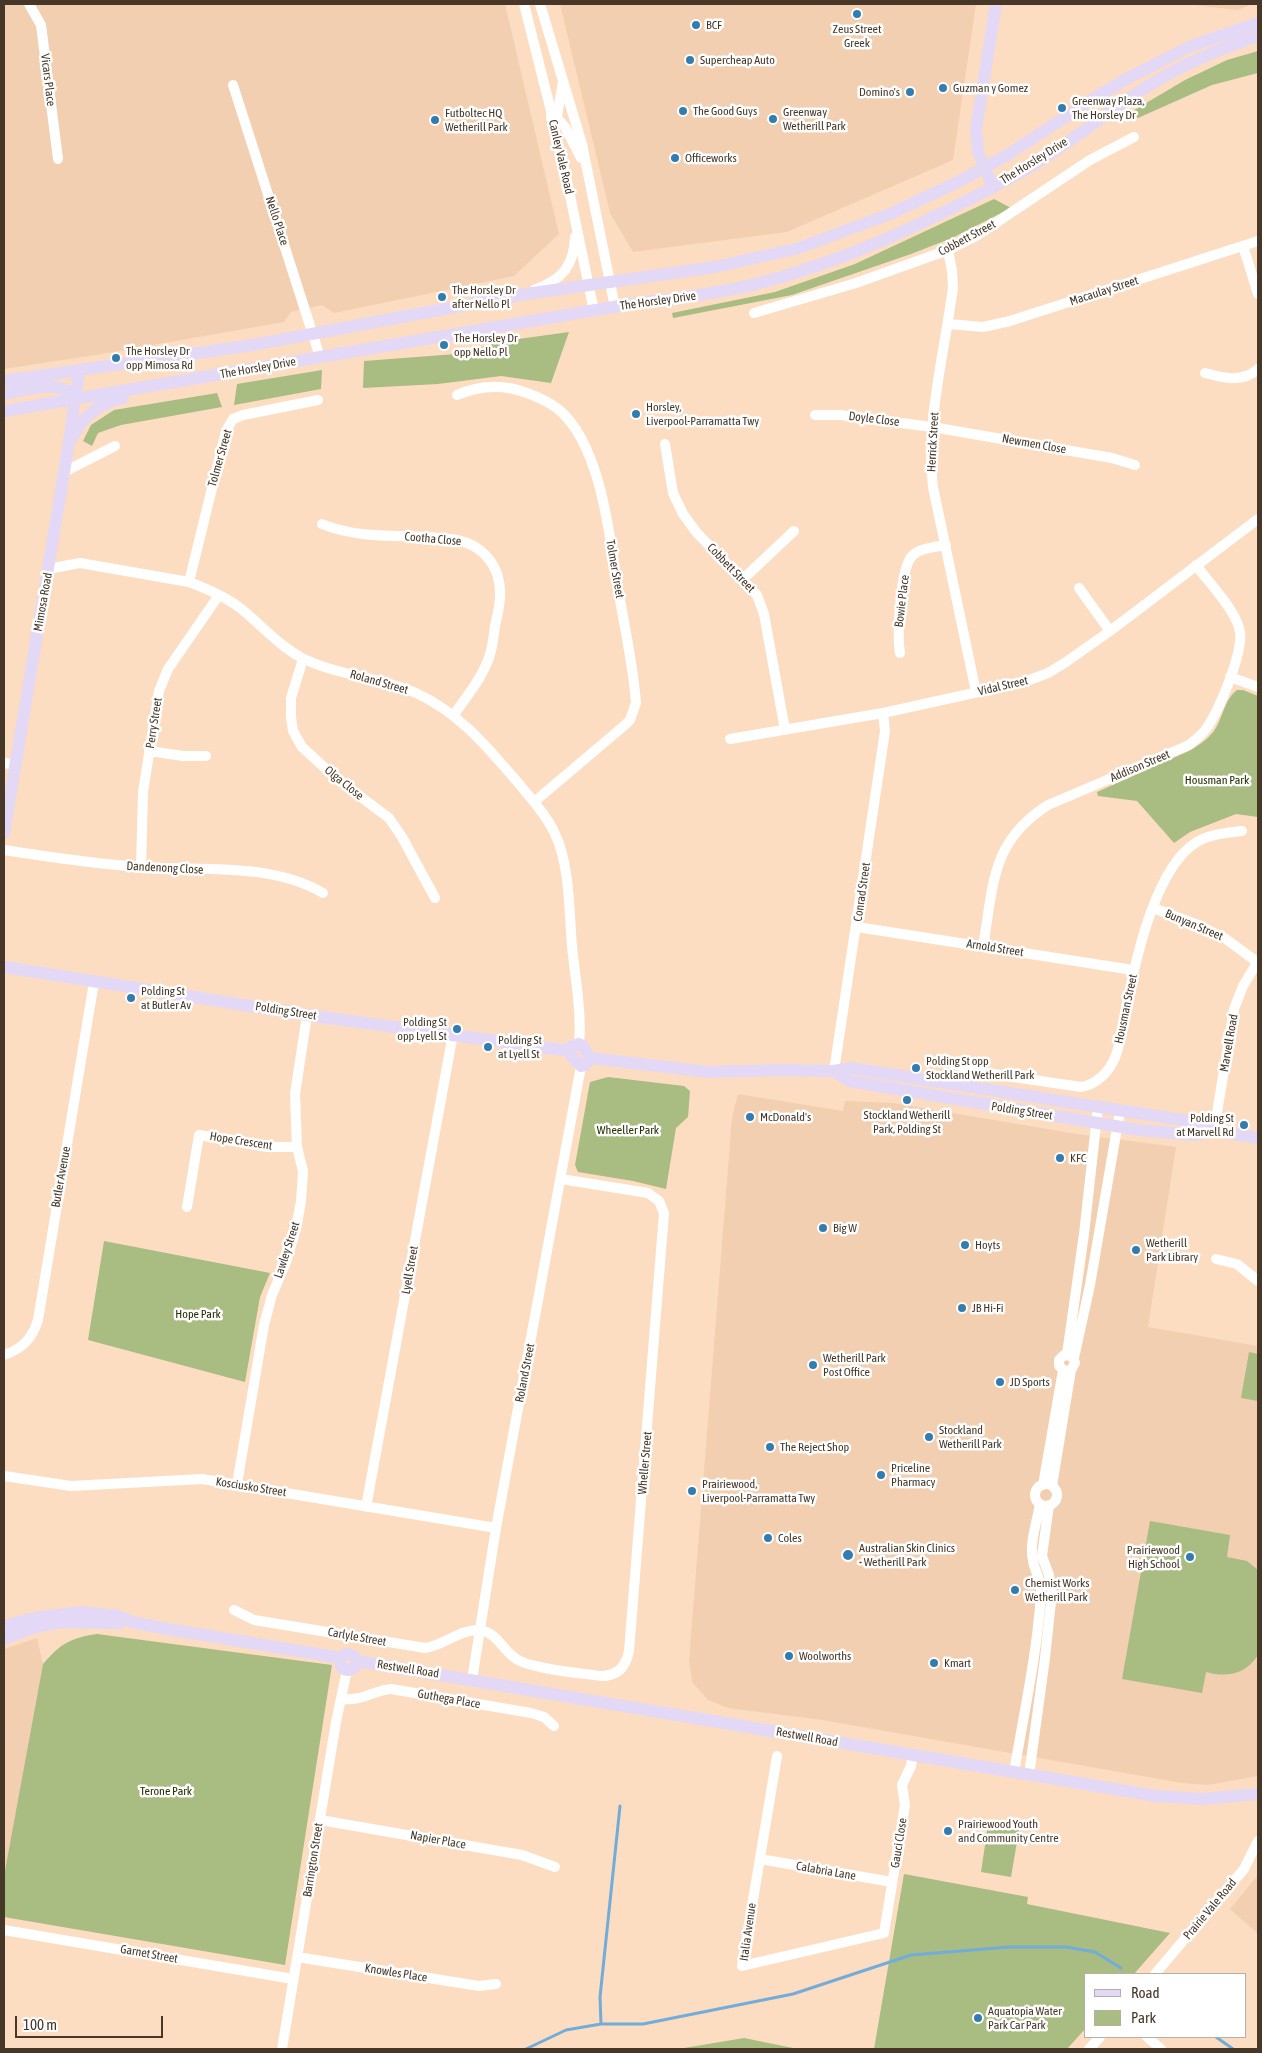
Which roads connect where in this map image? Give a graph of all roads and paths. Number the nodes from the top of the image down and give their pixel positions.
1 (28, 4) edge
2 (524, 4) edge
3 (540, 4) edge
4 (996, 4) edge
5 (1258, 23) edge
6 (1258, 36) edge
7 (563, 81) junction
8 (233, 85) dead end
9 (554, 114) junction
10 (1134, 137) dead end
11 (58, 159) dead end
12 (587, 168) junction
13 (984, 168) junction
14 (993, 187) junction
15 (572, 203) junction
16 (1258, 241) edge
17 (1243, 246) junction
18 (948, 250) junction
19 (610, 282) junction
20 (589, 286) junction
21 (1258, 294) edge
22 (519, 295) junction
23 (615, 307) junction
24 (594, 311) junction
25 (754, 313) dead end
26 (948, 324) junction
27 (313, 334) junction
28 (320, 358) junction
29 (79, 370) junction
30 (1258, 370) edge
31 (1205, 373) dead end
32 (202, 378) junction
33 (4, 381) edge
34 (4, 394) edge
35 (457, 395) dead end
36 (76, 399) junction
37 (318, 400) dead end
38 (4, 411) edge
39 (816, 415) dead end
40 (932, 427) junction
41 (665, 444) dead end
42 (115, 446) dead end
43 (68, 448) junction
44 (1135, 465) dead end
45 (64, 472) junction
46 (1258, 519) edge
47 (322, 524) dead end
48 (794, 531) dead end
49 (946, 545) junction
50 (1196, 565) junction
51 (48, 569) junction
52 (743, 579) junction
53 (188, 582) junction
54 (1079, 588) dead end
55 (219, 595) junction
56 (1110, 630) junction
57 (900, 653) dead end
58 (303, 659) junction
59 (1230, 677) junction
60 (1258, 687) edge
61 (976, 692) junction
62 (883, 713) junction
63 (454, 715) junction
64 (785, 730) junction
65 (730, 739) dead end
66 (149, 751) junction
67 (206, 756) dead end
68 (9, 764) edge
69 (534, 802) junction
70 (1242, 832) dead end
71 (4, 833) edge
72 (4, 850) edge
73 (141, 867) junction
74 (323, 893) dead end
75 (435, 898) dead end
76 (1153, 908) junction
77 (857, 927) junction
78 (983, 946) junction
79 (1258, 962) edge
80 (4, 967) edge
81 (1133, 970) junction
82 (94, 982) junction
83 (307, 1015) junction
84 (453, 1034) junction
85 (574, 1047) junction
86 (586, 1062) junction
87 (949, 1062) dead end
88 (834, 1071) junction
89 (1098, 1107) junction
90 (1120, 1110) junction
91 (1096, 1123) junction
92 (1117, 1127) junction
93 (1214, 1131) junction
94 (1258, 1138) edge
95 (297, 1147) junction
96 (561, 1179) junction
97 (187, 1207) dead end
98 (1082, 1246) junction
99 (1096, 1248) junction
100 (1216, 1259) dead end
101 (1258, 1281) edge
102 (4, 1356) edge
103 (1070, 1356) junction
104 (1067, 1370) junction
105 (4, 1476) edge
106 (237, 1484) junction
107 (1047, 1485) junction
108 (1044, 1505) junction
109 (366, 1506) junction
110 (496, 1528) junction
111 (234, 1610) dead end
112 (132, 1622) junction
113 (4, 1626) edge
114 (480, 1630) junction
115 (4, 1639) edge
116 (341, 1658) junction
117 (357, 1661) junction
118 (347, 1670) junction
119 (472, 1680) junction
120 (341, 1699) junction
121 (554, 1726) dead end
122 (913, 1754) junction
123 (776, 1756) dead end
124 (1014, 1772) junction
125 (1029, 1775) junction
126 (1258, 1794) edge
127 (1258, 1798) edge
128 (320, 1820) junction
129 (1258, 1840) edge
130 (760, 1859) junction
131 (555, 1867) dead end
132 (892, 1882) junction
133 (4, 1930) edge
134 (884, 1933) joint
135 (297, 1957) junction
136 (1156, 1973) edge
137 (293, 1979) junction
138 (496, 1984) dead end
139 (1099, 2038) edge
140 (1147, 2038) edge
141 (282, 2049) edge
142 (1089, 2049) edge
143 (1161, 2049) edge

1 - 11 street, Vicars Place
2 - 9 street, Canley Vale Road
3 - 7 street, Canley Vale Road
4 - 13 main road
5 - 13 main road, The Horsley Drive
6 - 14 main road, The Horsley Drive
7 - 9 street
7 - 12 street, Canley Vale Road
8 - 27 street, Nello Place
9 - 12 street
9 - 15 street, Canley Vale Road
10 - 18 street, Cobbett Street
12 - 19 street, Canley Vale Road
13 - 14 main road
13 - 19 main road, The Horsley Drive
14 - 23 main road, The Horsley Drive
15 - 20 street, Canley Vale Road
15 - 22 street
16 - 17 street, Macaulay Street
17 - 21 street
17 - 26 street, Macaulay Street
18 - 25 street, Cobbett Street
18 - 26 street, Herrick Street
19 - 20 main road, The Horsley Drive
19 - 23 street, Canley Vale Road
20 - 22 main road, The Horsley Drive
20 - 24 street, Canley Vale Road
22 - 27 main road, The Horsley Drive
23 - 24 main road, The Horsley Drive
24 - 28 main road, The Horsley Drive
26 - 40 street, Herrick Street
27 - 28 street, Nello Place
27 - 29 main road, The Horsley Drive
28 - 32 main road, The Horsley Drive
29 - 33 main road, The Horsley Drive
29 - 36 main road, Mimosa Road
30 - 31 street
32 - 36 main road, The Horsley Drive
32 - 43 main road
34 - 36 main road
35 - 69 street, Tolmer Street
36 - 38 main road, The Horsley Drive
36 - 43 main road, Mimosa Road
37 - 53 street, Tolmer Street
39 - 40 street, Doyle Close
40 - 44 street, Newmen Close
40 - 49 street, Herrick Street
41 - 52 street, Cobbett Street
42 - 45 street
43 - 45 main road, Mimosa Road
45 - 51 main road, Mimosa Road
46 - 50 street, Vidal Street
47 - 63 street, Cootha Close
48 - 52 street
49 - 57 street, Bowie Place
49 - 61 street, Herrick Street
50 - 56 street, Vidal Street
50 - 59 street, Addison Street
51 - 53 street, Roland Street
51 - 68 main road, Mimosa Road
52 - 64 street, Cobbett Street
53 - 55 street, Roland Street
54 - 56 street
55 - 58 street, Roland Street
55 - 66 street, Perry Street
56 - 61 street, Vidal Street
58 - 63 street, Roland Street
58 - 75 street, Olga Close
59 - 60 street
59 - 78 street, Addison Street
61 - 62 street, Vidal Street
62 - 64 street, Vidal Street
62 - 77 street, Conrad Street
63 - 69 street, Roland Street
64 - 65 street, Vidal Street
66 - 67 street
66 - 73 street, Perry Street
68 - 71 main road, Mimosa Road
69 - 85 street, Roland Street
70 - 76 street, Housman Street
72 - 73 street, Dandenong Close
73 - 74 street, Dandenong Close
76 - 79 street, Bunyan Street
76 - 81 street, Housman Street
77 - 78 street, Arnold Street
77 - 88 street, Conrad Street
78 - 81 street, Arnold Street
79 - 93 street, Marvell Road
80 - 82 main road, Polding Street
81 - 87 street, Housman Street
82 - 83 main road, Polding Street
82 - 102 street, Butler Avenue
83 - 84 main road, Polding Street
83 - 95 street, Lawley Street
84 - 85 main road, Polding Street
84 - 109 street, Lyell Street
85 - 86 main road
86 - 88 main road, Polding Street
86 - 96 street, Roland Street
88 - 89 main road, Polding Street
88 - 91 main road, Polding Street
89 - 90 main road, Polding Street
89 - 91 street
90 - 92 street
90 - 93 main road, Polding Street
91 - 92 main road, Polding Street
91 - 98 street
92 - 93 main road, Polding Street
92 - 99 street
93 - 94 main road, Polding Street
95 - 97 street, Hope Crescent
95 - 106 street, Lawley Street
96 - 110 street, Roland Street
96 - 114 street, Wheller Street
98 - 99 street
98 - 103 street
99 - 103 street
100 - 101 street
103 - 104 street
103 - 104 street
104 - 107 street
105 - 106 street, Kosciusko Street
106 - 109 street, Kosciusko Street
107 - 108 street
107 - 108 street
108 - 124 street
108 - 125 street
109 - 110 street, Kosciusko Street
110 - 114 street, Roland Street
111 - 114 street, Carlyle Street
112 - 113 main road
112 - 115 main road
112 - 116 main road
114 - 119 street, Roland Street
116 - 117 main road
116 - 118 main road
117 - 118 main road
117 - 119 main road, Restwell Road
118 - 120 street, Barrington Street
119 - 122 main road, Restwell Road
120 - 121 street, Guthega Place
120 - 128 street, Barrington Street
122 - 124 main road, Restwell Road
122 - 132 street, Gauci Close
123 - 130 street, Italia Avenue
124 - 125 main road, Restwell Road
125 - 126 main road, Restwell Road
126 - 127 street
128 - 131 street, Napier Place
128 - 135 street, Barrington Street
129 - 136 street, Prairie Vale Road
130 - 132 street, Calabria Lane
130 - 134 street, Italia Avenue
132 - 134 street, Gauci Close
133 - 137 street, Garnet Street
135 - 137 street, Barrington Street
135 - 138 street, Knowles Place
137 - 141 street, Barrington Street
139 - 142 street
140 - 143 street

